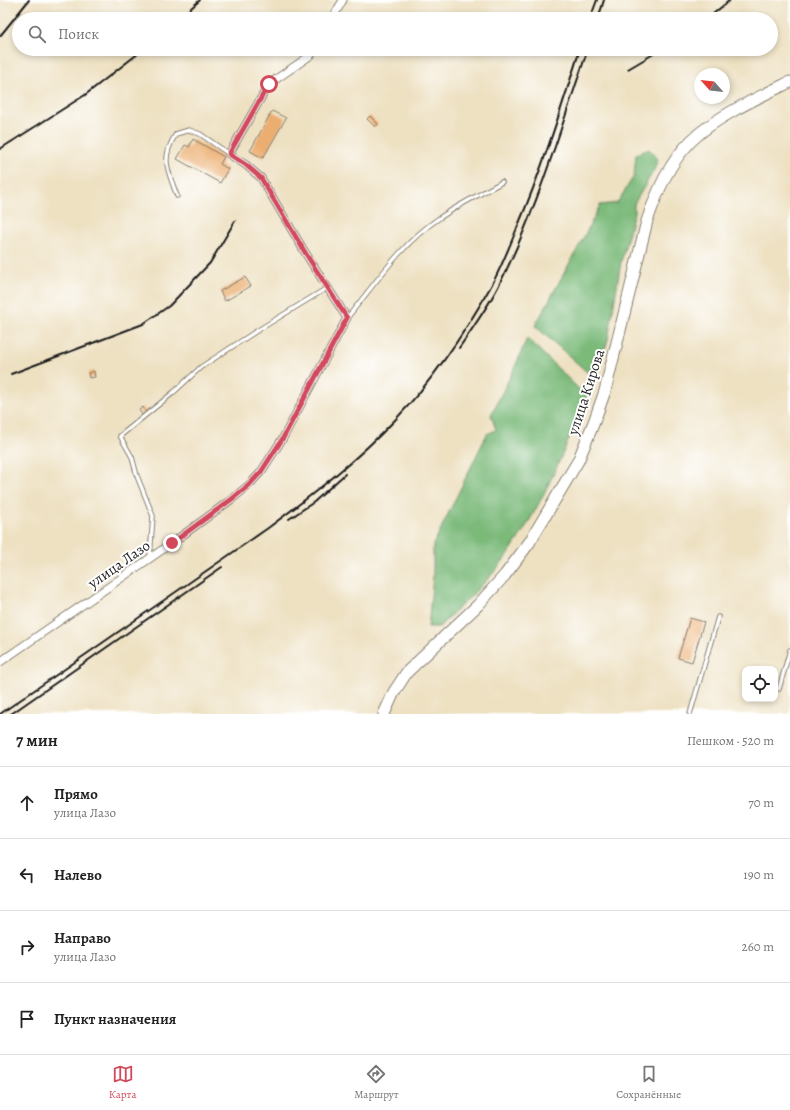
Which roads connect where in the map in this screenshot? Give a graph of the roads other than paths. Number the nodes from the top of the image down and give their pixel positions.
1 (343, 0) edge
2 (336, 12) edge
3 (310, 56) edge
4 (790, 82) edge
5 (229, 154) junction
6 (502, 182) dead end
7 (177, 196) dead end
8 (327, 288) junction
9 (347, 318) junction
10 (150, 558) junction
11 (718, 617) dead end
12 (790, 650) edge
13 (0, 662) edge
14 (779, 690) dead end
15 (384, 714) edge
16 (690, 714) edge

1 - 2 street
3 - 5 street
4 - 15 main road, улица Кирова
5 - 7 lane
5 - 8 street
6 - 9 lane
8 - 9 street
8 - 10 lane
9 - 10 street, улица Лазо
10 - 13 street, улица Лазо
11 - 16 lane
12 - 14 lane

